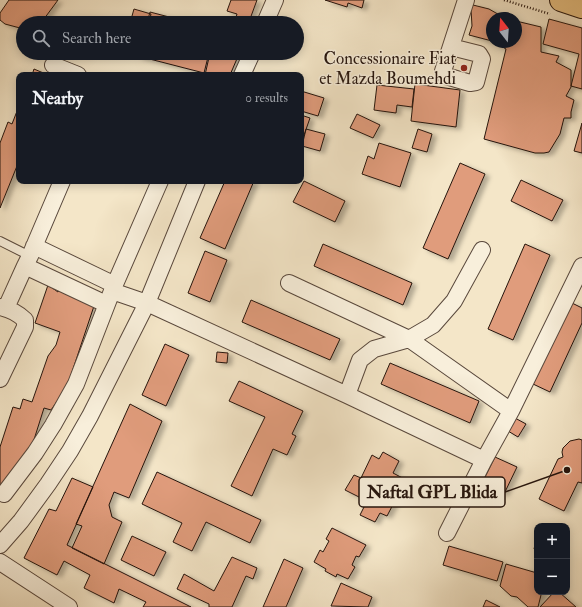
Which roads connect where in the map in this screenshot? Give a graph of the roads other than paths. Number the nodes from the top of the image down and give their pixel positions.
1 (275, 0) edge
2 (466, 0) edge
3 (582, 7) edge
4 (557, 8) edge
5 (268, 16) edge
6 (451, 46) dead end
7 (249, 60) edge
8 (53, 65) dead end
9 (70, 72) edge
10 (243, 72) edge
11 (61, 184) edge
12 (159, 184) edge
13 (196, 184) edge
14 (0, 241) edge
15 (482, 250) dead end
16 (30, 256) junction
17 (582, 266) edge
18 (289, 283) dead end
19 (111, 293) junction
20 (148, 303) junction
21 (3, 307) edge
22 (409, 339) junction
23 (0, 379) edge
24 (347, 395) junction
25 (511, 411) junction
26 (484, 460) junction
27 (4, 494) dead end
28 (447, 533) dead end
29 (0, 545) edge
30 (0, 562) edge
31 (69, 607) edge

1 - 5 street
2 - 6 street
3 - 4 main road
7 - 10 street
8 - 9 street
11 - 16 street
12 - 19 street
13 - 20 street
14 - 16 lane
15 - 22 street
16 - 19 street
16 - 19 street
16 - 21 street
17 - 25 street
18 - 22 street
19 - 20 street
19 - 27 street
20 - 24 street
20 - 29 street
21 - 23 street
22 - 24 street
22 - 25 street
24 - 26 street
25 - 26 street
26 - 28 street
30 - 31 street

